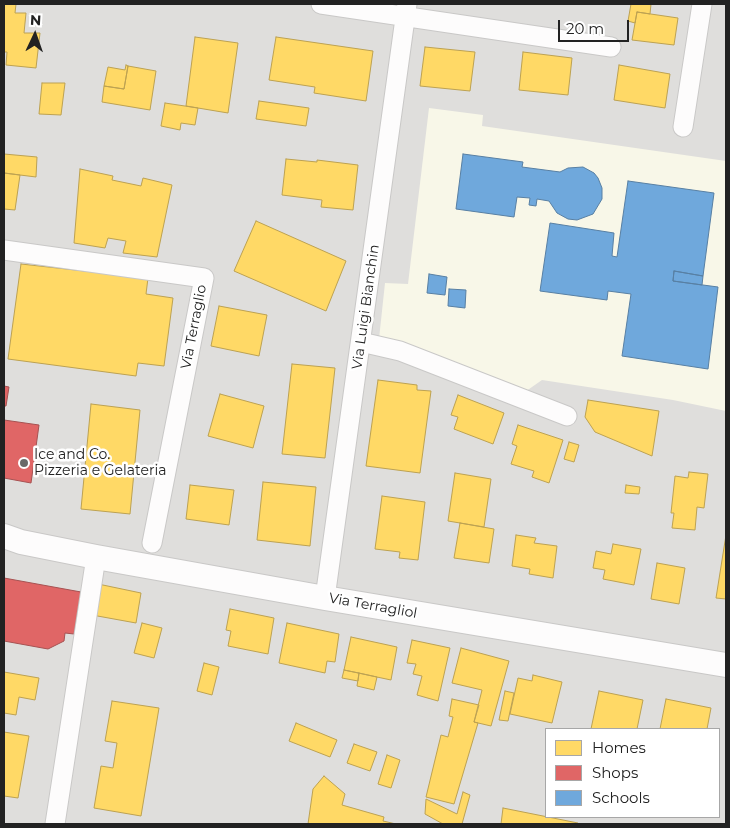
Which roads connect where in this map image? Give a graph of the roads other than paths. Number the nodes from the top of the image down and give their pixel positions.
1 (321, 4) edge
2 (702, 4) edge
3 (407, 10) edge
4 (611, 47) dead end
5 (683, 127) dead end
6 (4, 250) edge
7 (361, 342) junction
8 (567, 416) dead end
9 (10, 540) edge
10 (152, 543) dead end
11 (96, 557) junction
12 (325, 598) junction
13 (726, 665) edge
14 (55, 824) edge

1 - 3 street
2 - 5 street
3 - 4 street
3 - 7 street, Via Luigi Bianchin
6 - 10 street, Via Terraglio
7 - 8 street
7 - 12 street, Via Luigi Bianchin
9 - 11 street, Via Terragliol
11 - 12 street, Via Terragliol
11 - 14 street
12 - 13 street, Via Terragliol

